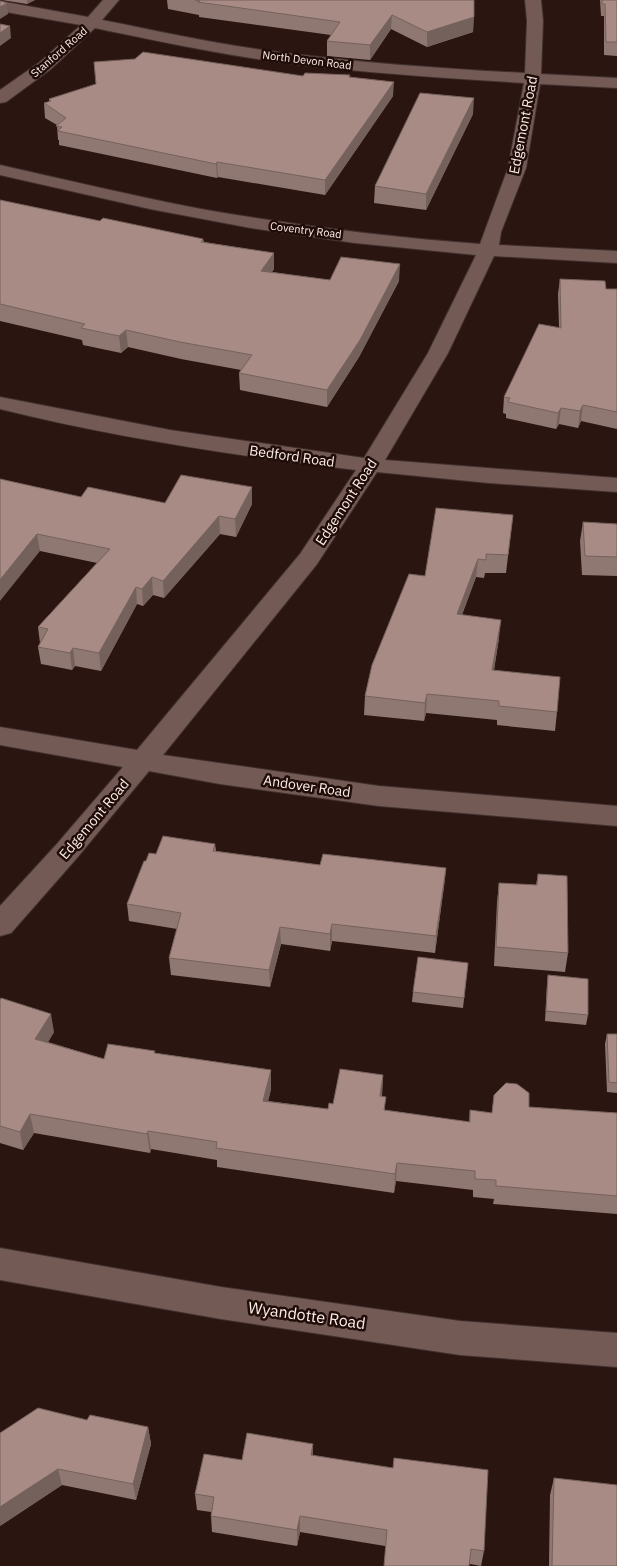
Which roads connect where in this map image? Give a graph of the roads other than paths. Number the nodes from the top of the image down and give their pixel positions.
1 (111, 0) edge
2 (533, 0) edge
3 (0, 6) edge
4 (91, 24) junction
5 (533, 79) junction
6 (617, 83) edge
7 (0, 98) edge
8 (0, 170) edge
9 (488, 249) junction
10 (617, 257) edge
11 (0, 403) edge
12 (370, 466) junction
13 (617, 486) edge
14 (0, 736) edge
15 (142, 762) junction
16 (617, 816) edge
17 (0, 925) edge
18 (0, 1264) edge
19 (617, 1350) edge

1 - 4 street, Stanford Road
2 - 5 street, Edgemont Road
3 - 4 street, North Devon Road
4 - 5 street, North Devon Road
4 - 7 street, Stanford Road
5 - 6 street, North Devon Road
5 - 9 street, Edgemont Road
8 - 9 street, Coventry Road
9 - 10 street, Coventry Road
9 - 12 street, Edgemont Road
11 - 12 street, Bedford Road
12 - 13 street, Bedford Road
12 - 15 street, Edgemont Road
14 - 15 street, Andover Road
15 - 16 street, Andover Road
15 - 17 street, Edgemont Road
18 - 19 street, Wyandotte Road

